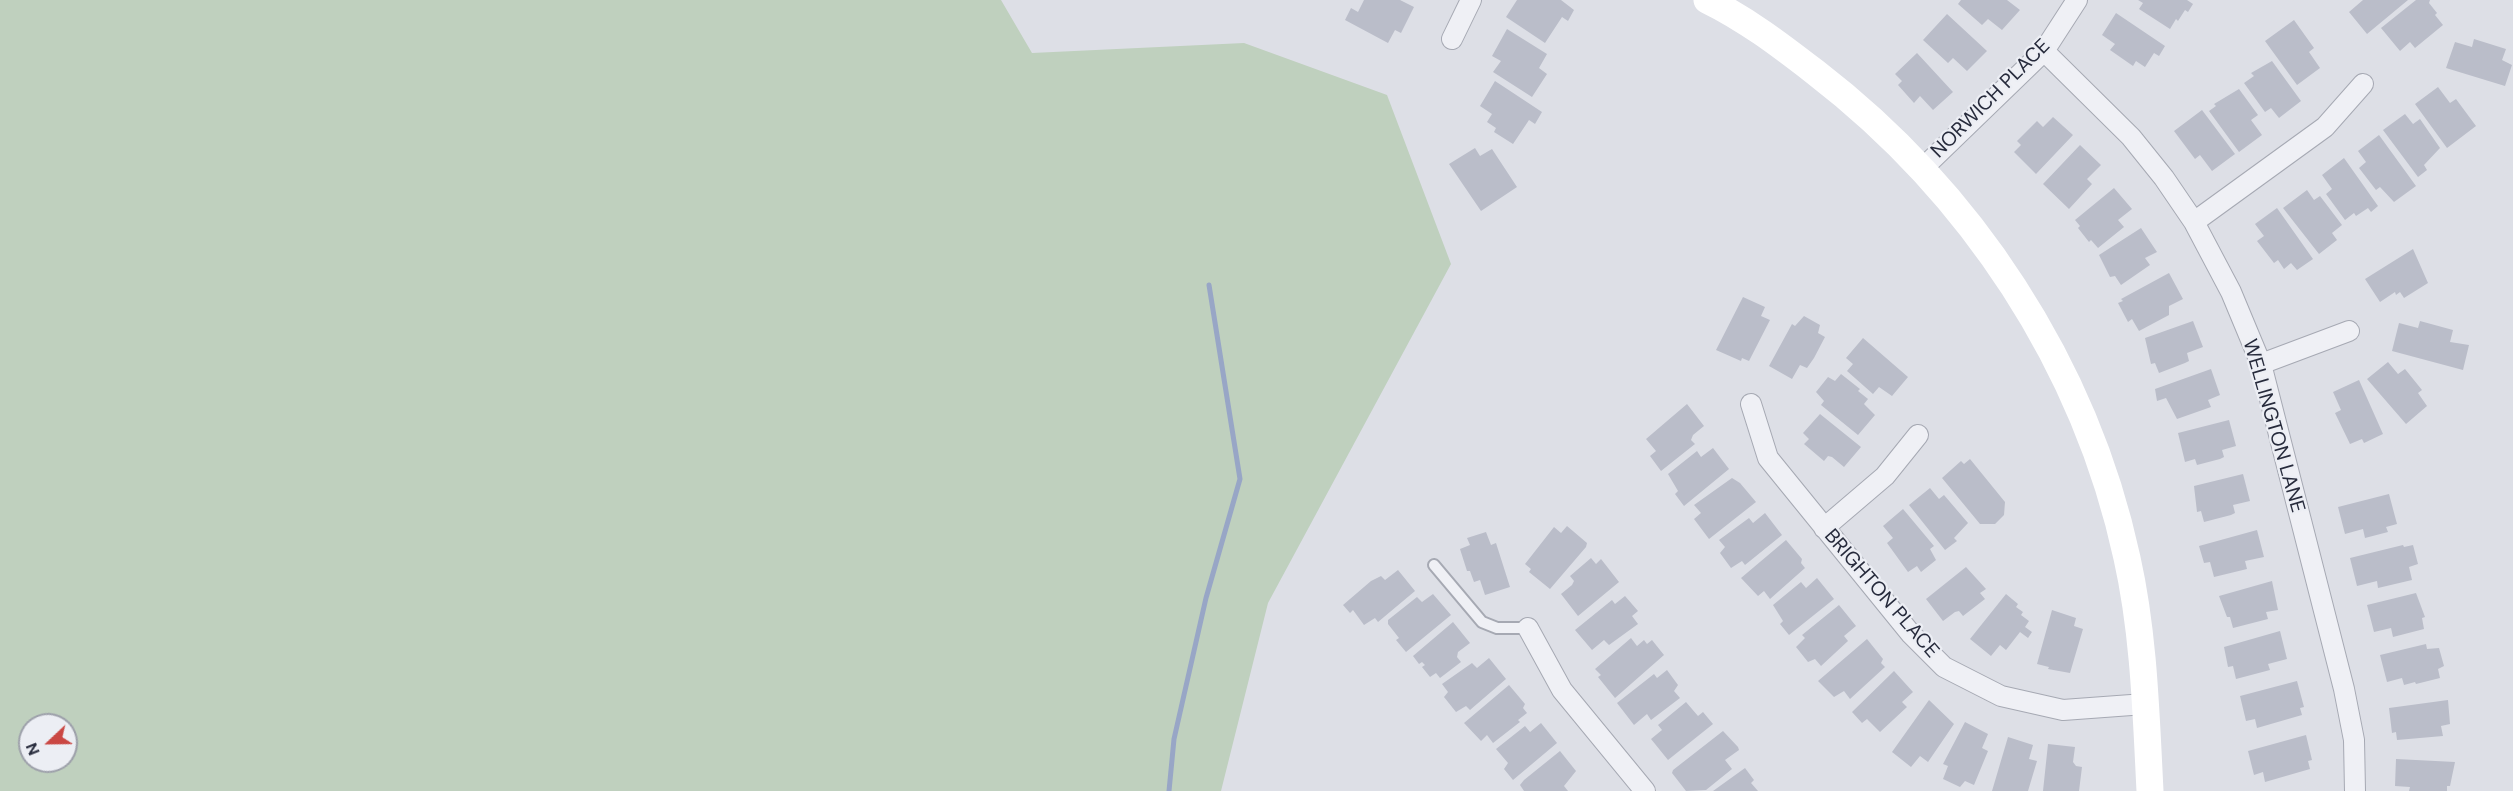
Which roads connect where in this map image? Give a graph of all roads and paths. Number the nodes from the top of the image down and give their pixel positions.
1 (1471, 0) edge
2 (2077, 0) edge
3 (1721, 3) edge
4 (1452, 39) dead end
5 (2044, 51) junction
6 (2363, 84) dead end
7 (1923, 168) junction
8 (2194, 222) junction
9 (2349, 331) dead end
10 (2260, 363) junction
11 (1751, 404) dead end
12 (1918, 435) dead end
13 (1824, 528) junction
14 (1434, 565) dead end
15 (1528, 628) joint
16 (2145, 704) junction
17 (1645, 791) edge
18 (2151, 791) edge
19 (2355, 791) edge

1 - 4 street
2 - 5 street, NORWICH PLACE
3 - 7 street
5 - 7 street, NORWICH PLACE
5 - 8 street, WELLINGTON LANE
6 - 8 street
7 - 16 street
8 - 10 street, WELLINGTON LANE
9 - 10 street
10 - 19 street, WELLINGTON LANE
11 - 13 street, BRIGHTON PLACE
12 - 13 street
13 - 16 street, BRIGHTON PLACE
14 - 15 lane
15 - 17 street
16 - 18 street

